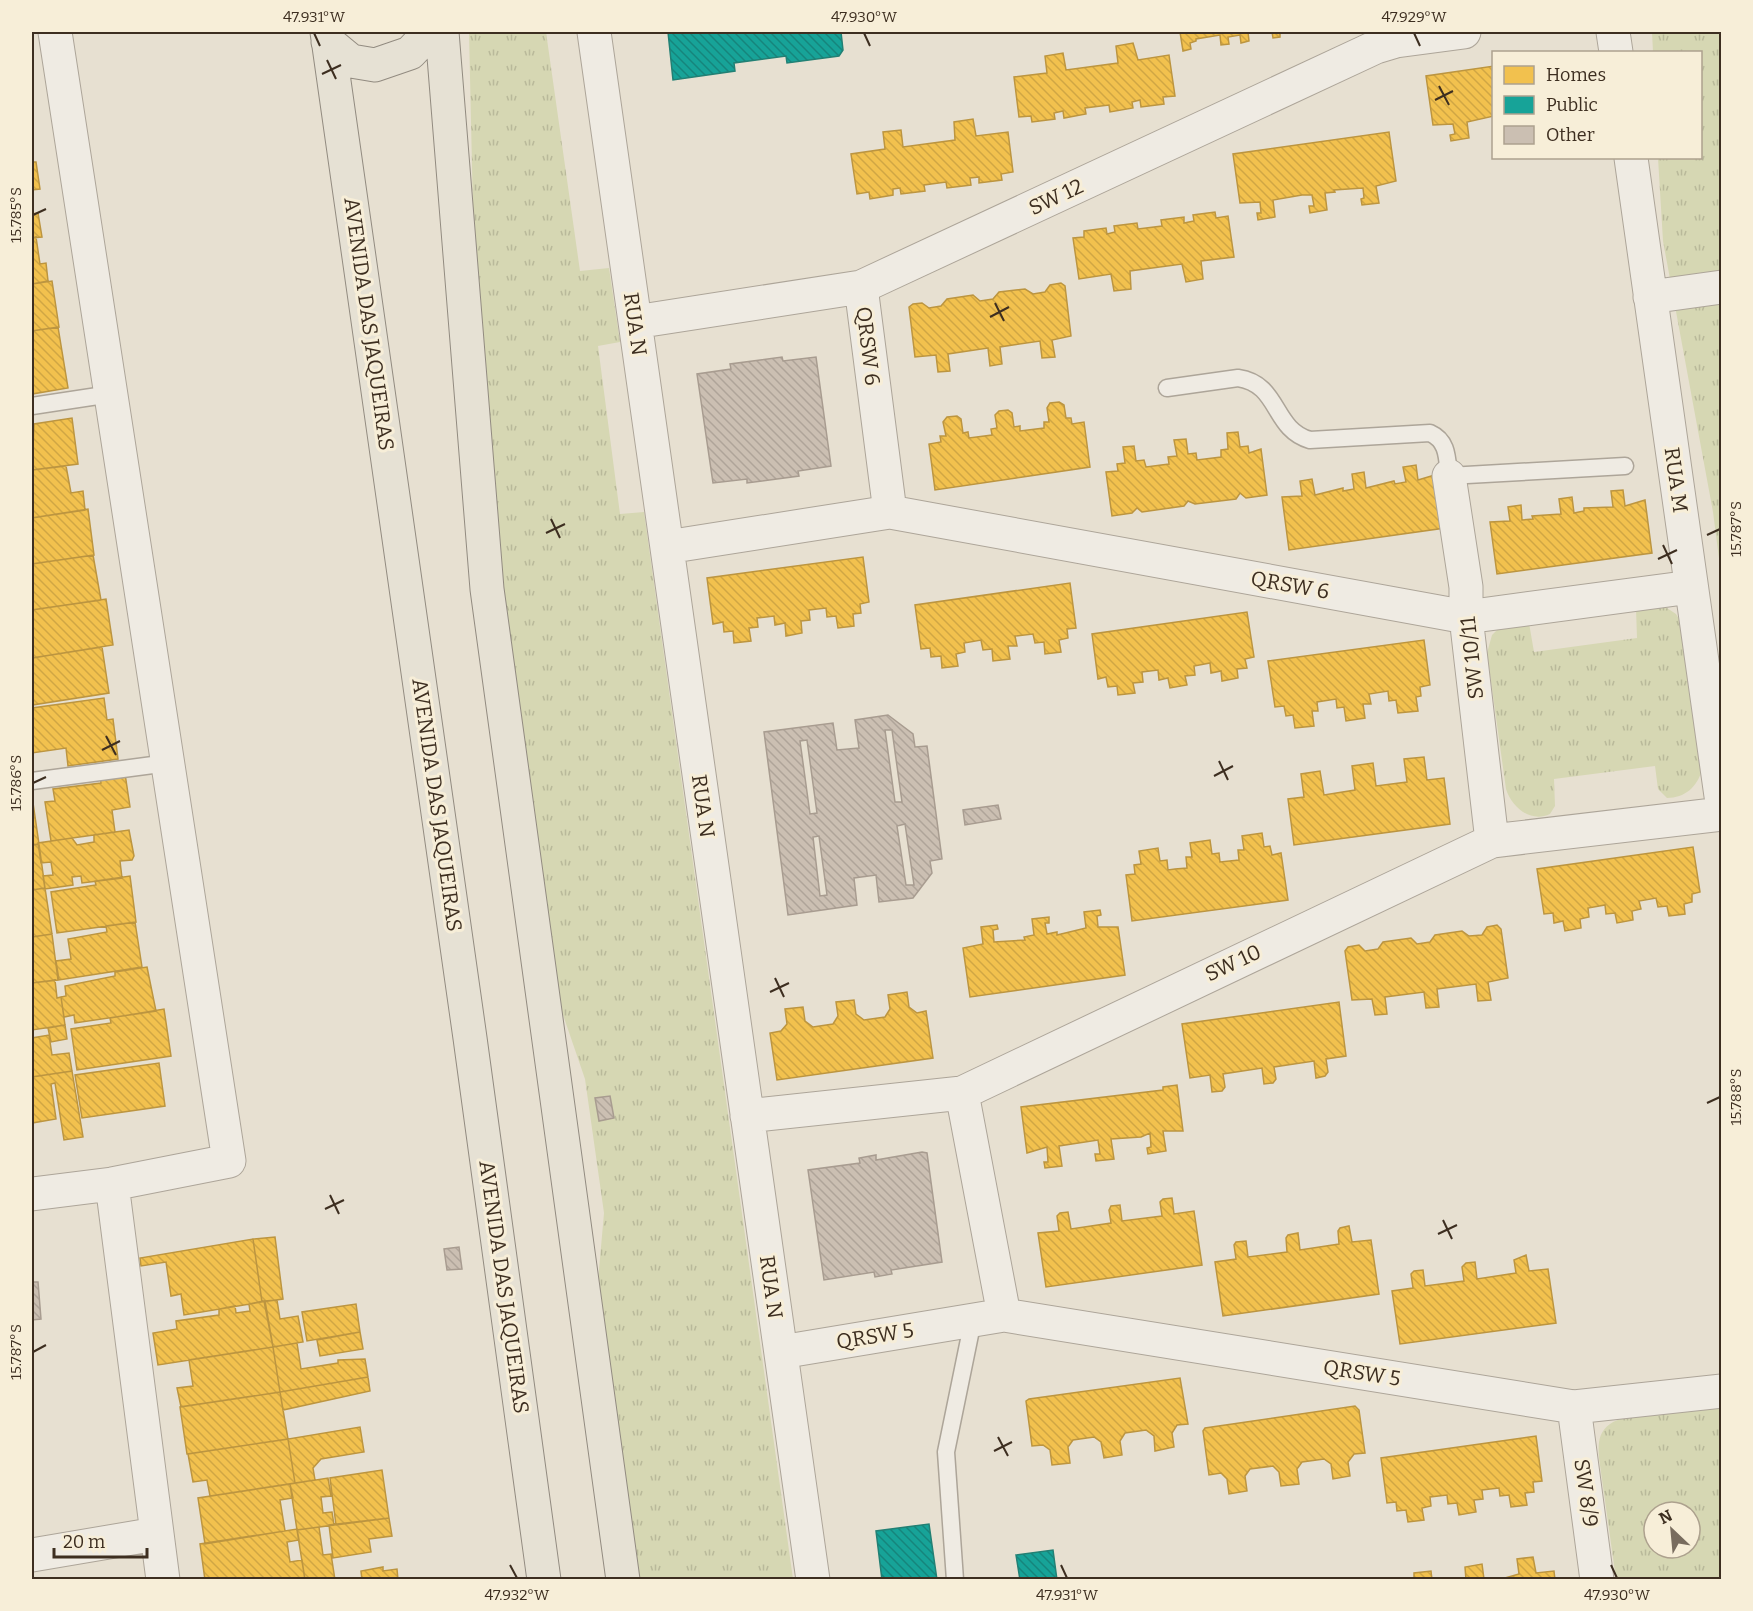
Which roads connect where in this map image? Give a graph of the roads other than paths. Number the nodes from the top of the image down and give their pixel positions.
1 (55, 32) edge
2 (430, 32) edge
3 (442, 32) edge
4 (594, 32) edge
5 (1464, 32) edge
6 (1613, 32) edge
7 (327, 37) edge
8 (1376, 39) edge
9 (1616, 51) edge
10 (1631, 159) edge
11 (861, 287) junction
12 (1722, 287) edge
13 (1650, 297) junction
14 (635, 322) junction
15 (1167, 388) dead end
16 (111, 394) junction
17 (32, 406) edge
18 (1625, 466) dead end
19 (1449, 476) junction
20 (890, 512) junction
21 (667, 547) junction
22 (1691, 587) junction
23 (1466, 617) junction
24 (168, 763) junction
25 (32, 781) edge
26 (1722, 803) edge
27 (1722, 814) edge
28 (1492, 841) junction
29 (962, 1093) junction
30 (747, 1116) junction
31 (112, 1184) junction
32 (32, 1194) edge
33 (988, 1318) junction
34 (781, 1352) junction
35 (1722, 1391) edge
36 (1574, 1407) junction
37 (156, 1534) junction
38 (32, 1556) edge
39 (163, 1580) edge
40 (544, 1580) edge
41 (623, 1580) edge
42 (813, 1580) edge
43 (955, 1580) edge
44 (1597, 1580) edge

1 - 16 street
2 - 7 main road
3 - 41 main road
4 - 14 street, RUA N
5 - 8 street, SW 12
6 - 9 street
7 - 40 main road, AVENIDA DAS JAQUEIRAS
8 - 11 street, SW 12
10 - 13 street, RUA M
11 - 14 street, SW 12
11 - 20 street, QRSW 6
12 - 13 street
13 - 22 street, RUA M
14 - 21 street, RUA N
15 - 19 lane
16 - 17 lane
16 - 24 street
18 - 19 lane
19 - 23 street, SW 10/11
20 - 21 street, QRSW 6
20 - 23 street, QRSW 6
21 - 30 street, RUA N
22 - 23 street, QRSW 6
22 - 26 street, RUA M
23 - 28 street, SW 10/11
24 - 25 lane
24 - 31 street
27 - 28 street, SW 10
28 - 29 street, SW 10
29 - 30 street, SW 10
29 - 33 street
30 - 34 street, RUA N
31 - 32 street
31 - 37 street
33 - 34 street, QRSW 5
33 - 36 street, QRSW 5
33 - 43 lane
34 - 42 street, RUA N
35 - 36 street, QRSW 5
36 - 44 street, SW 8/9
37 - 38 street
37 - 39 street

